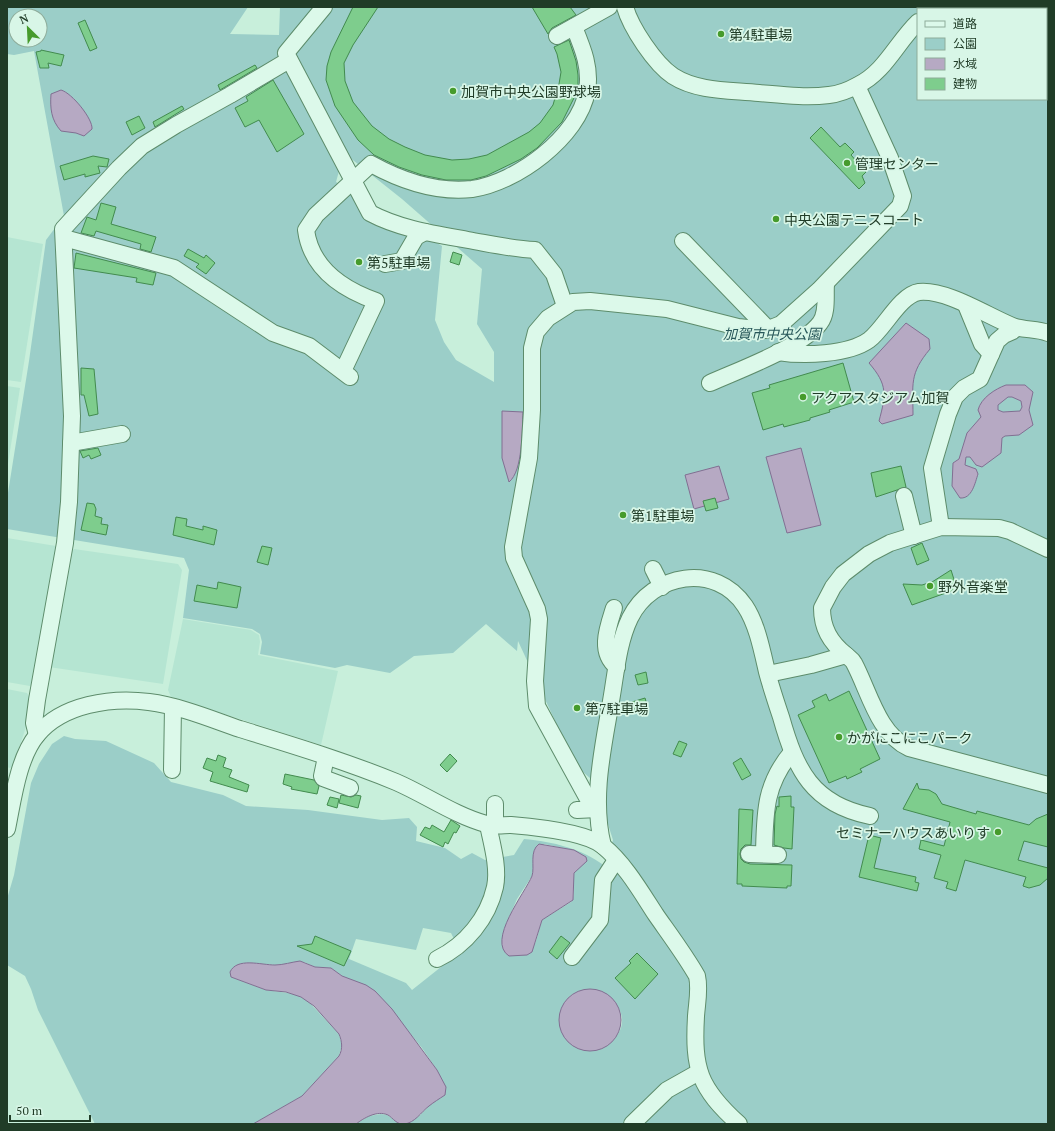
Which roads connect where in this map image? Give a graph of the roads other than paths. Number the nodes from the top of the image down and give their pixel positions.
1 (324, 7) edge
2 (609, 7) edge
3 (625, 7) edge
4 (917, 23) edge
5 (574, 27) junction
6 (557, 36) dead end
7 (287, 56) junction
8 (857, 86) junction
9 (353, 181) junction
10 (425, 232) junction
11 (64, 238) junction
12 (683, 241) dead end
13 (385, 264) dead end
14 (826, 284) junction
15 (966, 305) junction
16 (565, 306) junction
17 (768, 329) junction
18 (1013, 331) dead end
19 (1048, 333) edge
20 (778, 352) junction
21 (991, 354) junction
22 (710, 383) dead end
23 (122, 434) dead end
24 (71, 443) junction
25 (904, 496) dead end
26 (941, 527) junction
27 (914, 536) junction
28 (1048, 549) edge
29 (653, 569) dead end
30 (662, 587) junction
31 (614, 608) dead end
32 (846, 655) junction
33 (617, 667) junction
34 (768, 674) junction
35 (173, 706) junction
36 (37, 735) junction
37 (792, 752) junction
38 (326, 757) junction
39 (172, 770) dead end
40 (1048, 785) edge
41 (350, 788) dead end
42 (495, 804) dead end
43 (598, 809) junction
44 (577, 810) dead end
45 (870, 816) dead end
46 (491, 825) junction
47 (7, 829) edge
48 (603, 846) junction
49 (764, 854) dead end
50 (616, 860) junction
51 (572, 957) dead end
52 (437, 959) dead end
53 (699, 1072) junction
54 (632, 1124) edge
55 (740, 1124) edge

1 - 7 street
2 - 5 street
3 - 8 street
4 - 8 street
5 - 6 street
5 - 9 street
7 - 9 street
7 - 11 street
8 - 14 street
9 - 10 street
9 - 11 street
10 - 13 street
10 - 16 street
11 - 24 street
12 - 17 street
14 - 17 street
14 - 20 street
15 - 19 street
15 - 20 street
15 - 21 street
16 - 17 street
16 - 43 street
18 - 21 street
20 - 22 street
21 - 26 street
23 - 24 street
24 - 36 street
25 - 27 street
26 - 27 street
26 - 28 street
27 - 32 street
29 - 30 street
30 - 33 street
30 - 34 street
31 - 33 street
32 - 34 street
32 - 40 street
33 - 43 street
34 - 37 street
35 - 36 street
35 - 38 street
35 - 39 street
36 - 47 street
37 - 45 street
37 - 49 street
38 - 41 street
38 - 46 street
42 - 46 street
43 - 44 street
43 - 48 street
46 - 48 street
46 - 52 street
48 - 50 street
50 - 51 street
50 - 53 street
53 - 54 street
53 - 55 street

